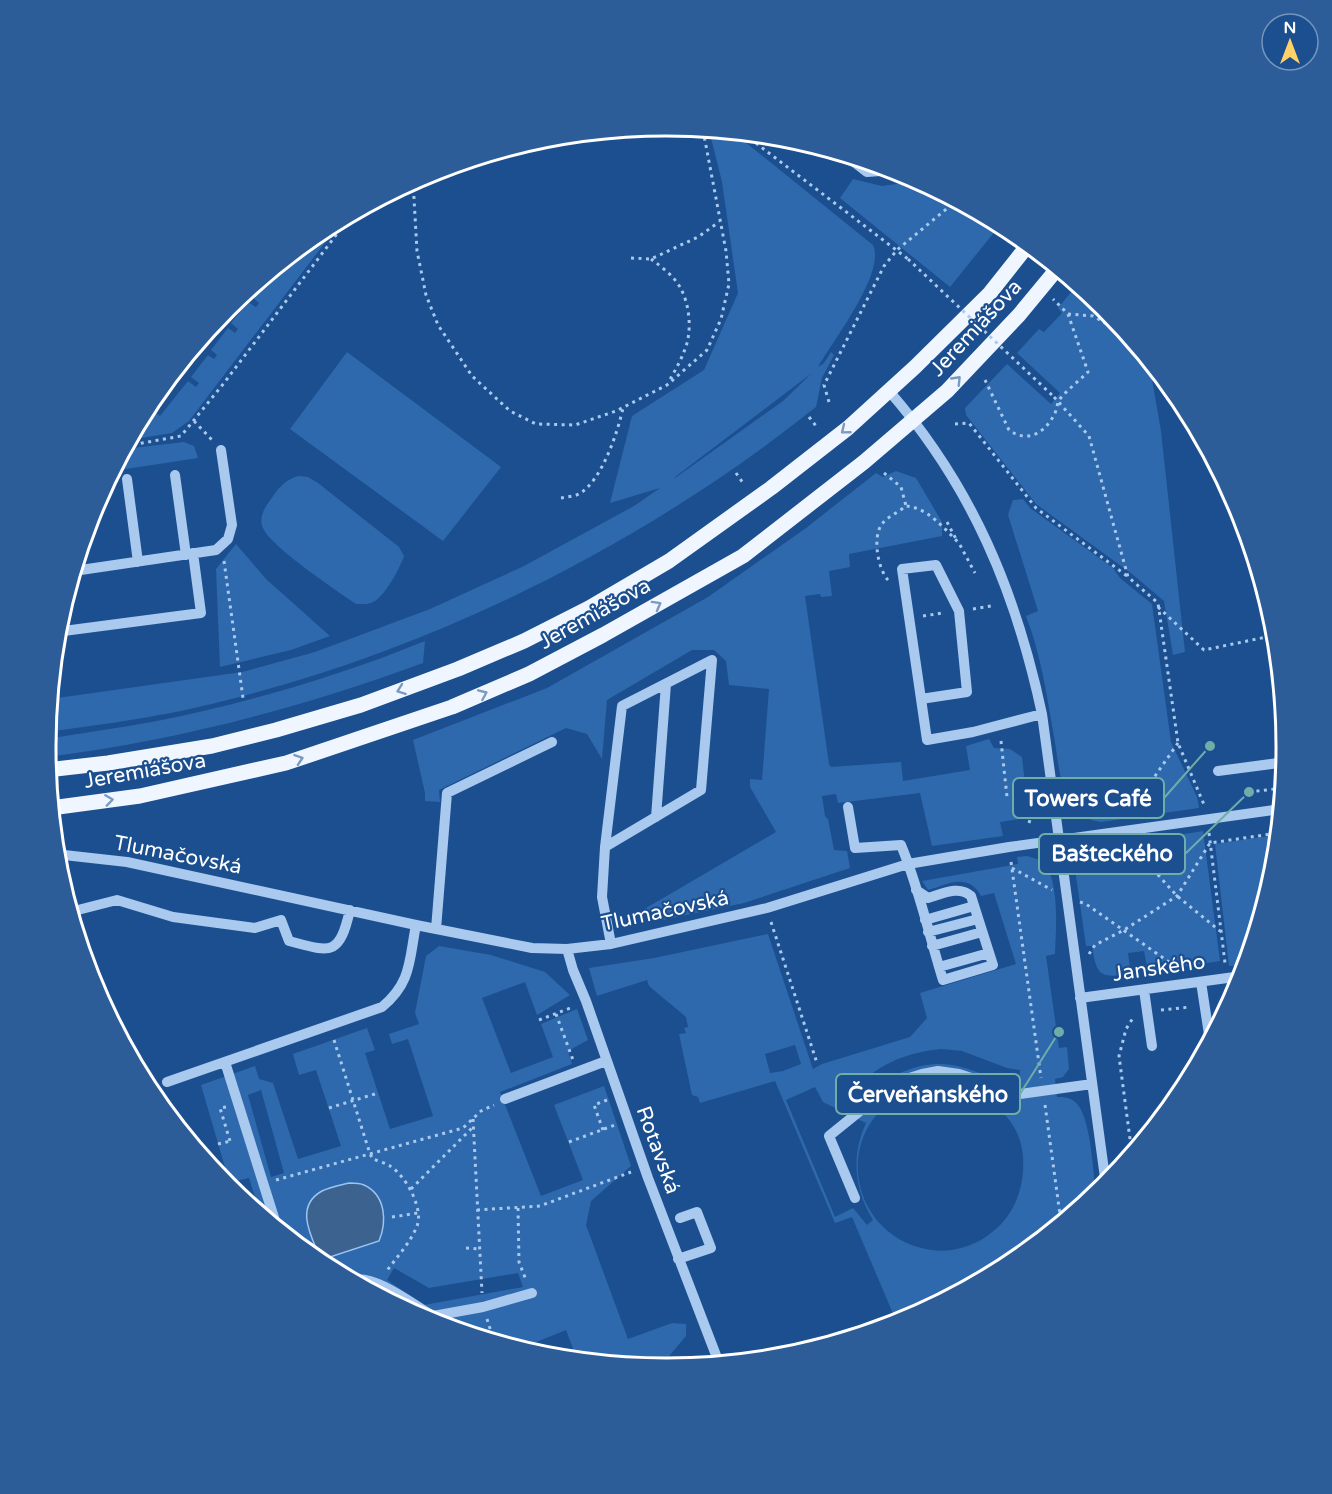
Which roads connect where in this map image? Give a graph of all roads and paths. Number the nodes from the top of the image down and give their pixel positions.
1 (704, 138) edge
2 (757, 144) edge
3 (414, 191) edge
4 (950, 206) edge
5 (720, 222) junction
6 (338, 232) edge
7 (897, 250) junction
8 (1023, 252) edge
9 (631, 258) dead end
10 (651, 259) junction
11 (1052, 275) edge
12 (1055, 301) dead end
13 (1068, 314) junction
14 (1105, 323) edge
15 (986, 380) dead end
16 (667, 385) junction
17 (889, 391) junction
18 (1058, 401) junction
19 (829, 402) dead end
20 (623, 408) junction
21 (809, 417) dead end
22 (194, 420) junction
23 (914, 420) junction
24 (956, 424) dead end
25 (816, 426) dead end
26 (136, 444) edge
27 (221, 450) joint
28 (736, 473) dead end
29 (884, 473) dead end
30 (175, 475) dead end
31 (127, 479) dead end
32 (743, 483) dead end
33 (561, 498) dead end
34 (906, 507) junction
35 (947, 522) dead end
36 (960, 544) junction
37 (216, 550) junction
38 (190, 554) junction
39 (138, 562) junction
40 (82, 570) edge
41 (975, 573) dead end
42 (1128, 578) junction
43 (894, 587) dead end
44 (991, 606) dead end
45 (1158, 607) junction
46 (909, 608) junction
47 (959, 611) junction
48 (67, 631) edge
49 (1266, 637) edge
50 (666, 684) junction
51 (243, 698) dead end
52 (921, 699) junction
53 (1041, 714) junction
54 (1001, 741) dead end
55 (552, 742) dead end
56 (1178, 743) junction
57 (1276, 763) edge
58 (57, 769) edge
59 (1218, 771) dead end
60 (1030, 789) dead end
61 (1275, 789) edge
62 (1249, 792) dead end
63 (1007, 797) dead end
64 (59, 807) edge
65 (848, 807) dead end
66 (1124, 809) dead end
67 (1206, 809) dead end
68 (1273, 810) edge
69 (656, 817) junction
70 (1029, 823) dead end
71 (1208, 831) dead end
72 (1270, 834) edge
73 (1058, 840) junction
74 (1210, 843) junction
75 (1123, 844) dead end
76 (605, 847) junction
77 (65, 852) edge
78 (1010, 857) dead end
79 (908, 864) junction
80 (1012, 868) junction
81 (916, 890) junction
82 (1176, 896) junction
83 (1065, 897) junction
84 (974, 906) junction
85 (767, 908) junction
86 (78, 910) edge
87 (350, 910) junction
88 (978, 919) junction
89 (925, 920) junction
90 (416, 925) junction
91 (436, 929) junction
92 (1124, 930) junction
93 (1220, 931) junction
94 (928, 932) junction
95 (982, 932) junction
96 (611, 944) junction
97 (932, 946) junction
98 (567, 948) junction
99 (1089, 955) dead end
100 (1225, 964) dead end
101 (1181, 971) dead end
102 (1232, 977) edge
103 (1201, 982) junction
104 (1144, 990) junction
105 (1080, 998) junction
106 (578, 1005) dead end
107 (1205, 1006) junction
108 (1147, 1011) junction
109 (556, 1014) junction
110 (539, 1020) dead end
111 (329, 1027) junction
112 (1208, 1028) edge
113 (1152, 1046) dead end
114 (225, 1062) junction
115 (606, 1062) junction
116 (817, 1063) dead end
117 (578, 1073) junction
118 (167, 1082) dead end
119 (1042, 1082) dead end
120 (1092, 1084) junction
121 (378, 1093) dead end
122 (610, 1098) dead end
123 (1044, 1099) dead end
124 (353, 1100) junction
125 (505, 1100) joint
126 (329, 1108) dead end
127 (473, 1119) junction
128 (618, 1124) dead end
129 (473, 1127) junction
130 (603, 1130) junction
131 (569, 1142) dead end
132 (1131, 1143) edge
133 (370, 1154) junction
134 (644, 1168) junction
135 (1104, 1172) edge
136 (263, 1183) junction
137 (411, 1189) junction
138 (855, 1198) dead end
139 (518, 1208) junction
140 (477, 1210) junction
141 (418, 1213) junction
142 (1060, 1213) edge
143 (273, 1214) edge
144 (392, 1217) dead end
145 (680, 1218) dead end
146 (466, 1248) dead end
147 (479, 1249) junction
148 (678, 1259) junction
149 (371, 1282) edge
150 (379, 1284) junction
151 (532, 1293) joint
152 (402, 1298) edge
153 (483, 1307) junction
154 (441, 1314) edge
155 (491, 1332) edge
156 (716, 1355) edge

1 - 5 path
2 - 7 path
3 - 20 path
4 - 7 path
5 - 10 path
5 - 16 path
6 - 22 path
7 - 18 path, bridge
7 - 19 path
8 - 17 main road, Jeremiášova
9 - 10 path
10 - 16 path
23 -> 11 main road, Jeremiášova
12 - 13 path
13 - 14 path
13 - 18 path
15 - 18 path
16 - 20 path
17 - 23 street
17 -> 58 main road, Jeremiášova
18 - 42 path
20 - 33 path
21 - 25 path
22 - 26 path
22 - 27 path
23 - 53 street
64 -> 23 main road, Jeremiášova
24 - 42 path
27 - 37 street
28 - 32 path
29 - 34 path
30 - 38 street
31 - 39 street
34 - 36 path
34 - 43 path
35 - 36 path
36 - 41 path
37 - 38 street
37 - 51 path
38 - 39 street
38 - 48 street
39 - 40 street
42 - 45 path
44 - 47 path
45 - 49 path
45 - 56 path
46 - 47 path
46 - 47 street
46 - 52 street
47 - 52 street
50 - 69 street
50 - 69 street
50 - 76 street
52 - 53 street
53 - 73 street
54 - 63 path
55 - 91 street
56 - 66 path
56 - 67 path
57 - 59 street
60 - 70 path
61 - 62 path
65 - 79 street
68 - 73 street, Tlumačovská
69 - 76 street
71 - 74 path
72 - 74 path
73 - 79 street, Tlumačovská
73 - 83 street
74 - 82 path
74 - 93 path
75 - 82 path
76 - 96 street
77 - 87 street, Tlumačovská
78 - 80 path
79 - 81 street
79 - 85 street, Tlumačovská
80 - 83 path
80 - 119 path
81 - 84 street
81 - 89 street
82 - 92 path
82 - 93 path
83 - 92 path
83 - 105 street
84 - 88 street
84 - 89 street
85 - 96 street, Tlumačovská
85 - 116 path
86 - 87 street
87 - 90 street, Tlumačovská
88 - 94 street
88 - 95 street
89 - 94 street
90 - 91 street, Tlumačovská
90 - 111 street
91 - 98 street, Tlumačovská
92 - 99 path
92 - 101 path
93 - 100 path
94 - 97 street
95 - 97 street
95 - 97 street
96 - 98 street, Tlumačovská
98 - 115 street, Rotavská
102 - 103 street, Janského
103 - 104 street, Janského
103 - 107 street
104 - 105 street, Janského
104 - 108 street
105 - 120 street
106 - 109 path
107 - 108 path
107 - 112 street
108 - 113 street
108 - 132 path
109 - 110 path
109 - 117 path
111 - 114 street
111 - 124 path
114 - 118 street
114 - 136 street
115 - 117 street
115 - 134 street, Rotavská
117 - 125 street
120 - 135 street
120 - 138 street
121 - 124 path
122 - 130 path
123 - 142 path
124 - 126 path
124 - 133 path
125 - 127 path
127 - 129 path
127 - 133 path
128 - 130 path
129 - 137 path
129 - 140 path
130 - 131 path
133 - 136 path
133 - 137 path
134 - 139 path
134 - 148 street, Rotavská
136 - 143 street
137 - 141 path
139 - 140 path
139 - 151 path
140 - 147 path
141 - 144 path
141 - 150 path
145 - 148 street
146 - 147 path
147 - 153 path
148 - 156 street, Rotavská
149 - 150 street
150 - 152 street
151 - 153 street
153 - 154 street
153 - 155 path

